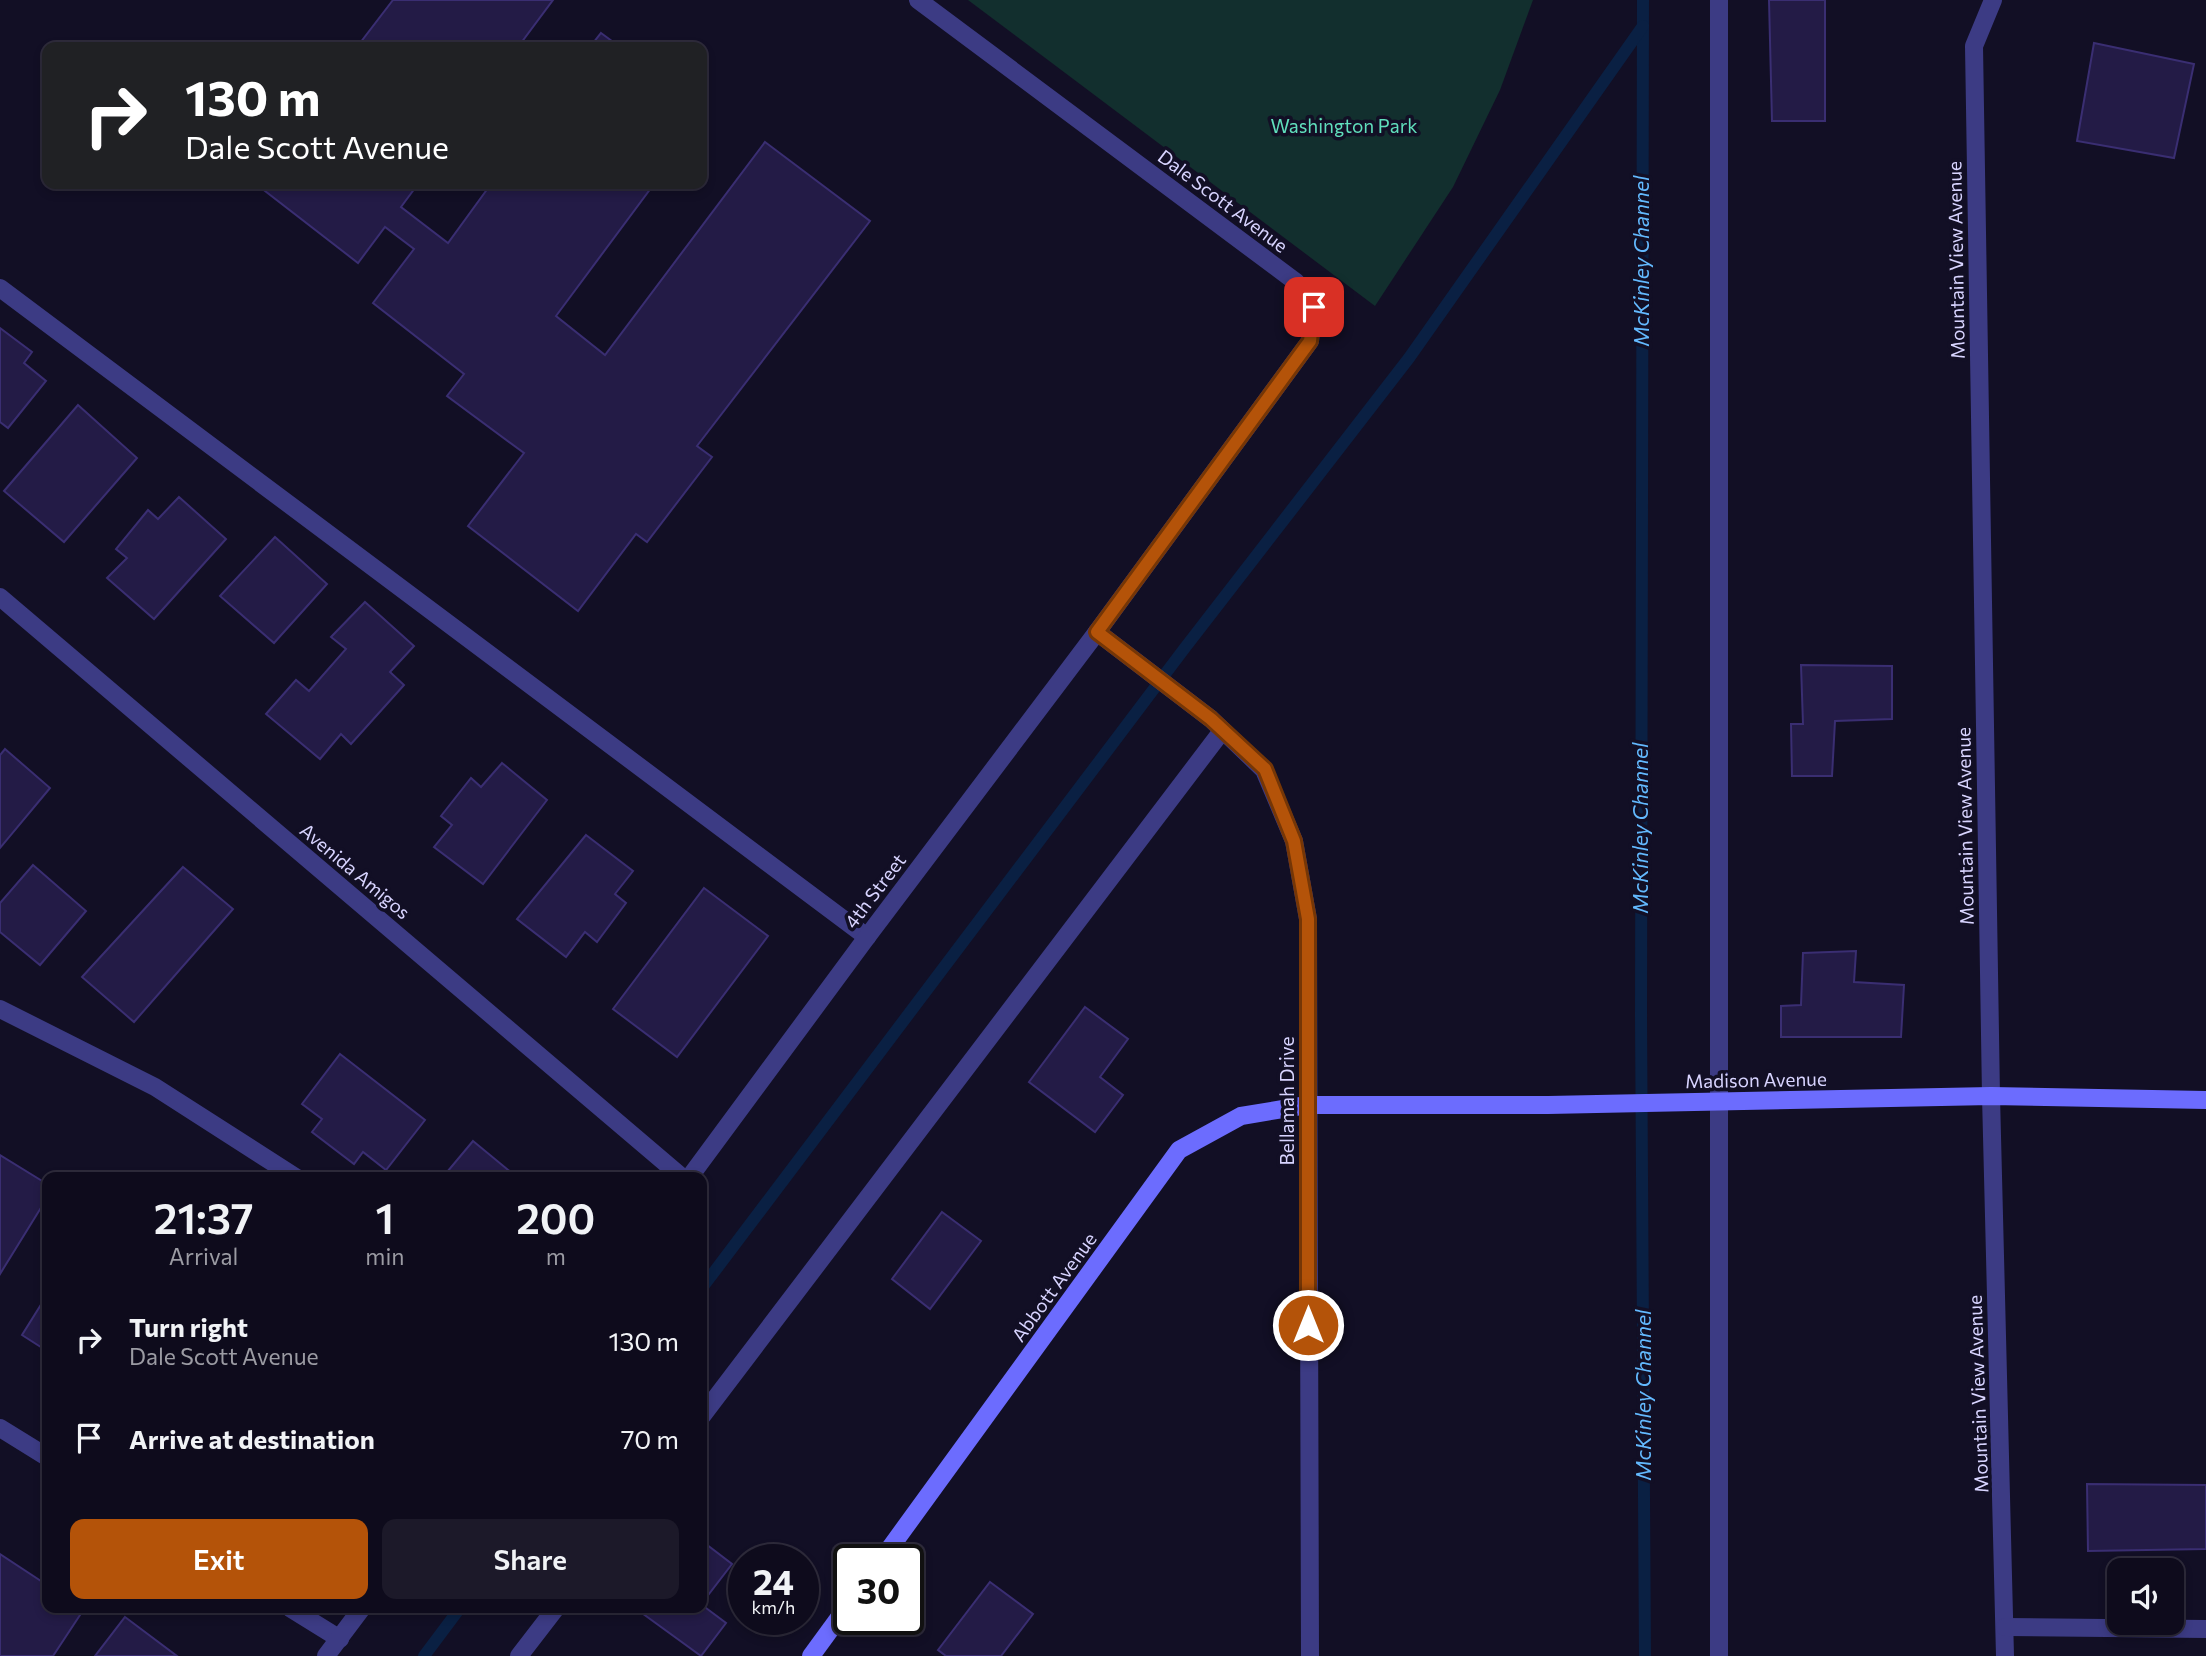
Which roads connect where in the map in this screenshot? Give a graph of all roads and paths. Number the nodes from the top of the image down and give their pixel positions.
1 (918, 0) edge
2 (1719, 0) edge
3 (1993, 0) edge
4 (0, 288) edge
5 (0, 597) edge
6 (1097, 632) junction
7 (1217, 725) junction
8 (867, 937) junction
9 (0, 1009) edge
10 (1991, 1096) junction
11 (2206, 1100) edge
12 (1720, 1101) junction
13 (1307, 1105) junction
14 (288, 1172) edge
15 (676, 1172) edge
16 (693, 1172) edge
17 (707, 1409) edge
18 (0, 1427) edge
19 (42, 1454) edge
20 (893, 1544) edge
21 (298, 1613) edge
22 (358, 1613) edge
23 (552, 1613) edge
24 (833, 1626) edge
25 (2005, 1627) junction
26 (2206, 1629) edge
27 (340, 1639) junction
28 (326, 1656) edge
29 (519, 1656) edge
30 (811, 1656) edge
31 (1310, 1656) edge
32 (1719, 1656) edge
33 (2005, 1656) edge

1 - 6 street, Dale Scott Avenue
2 - 12 street
3 - 10 street, Mountain View Avenue
4 - 8 street
5 - 15 street, Avenida Amigos
6 - 7 street, Bellamah Drive
6 - 8 street, 4th Street
7 - 13 street, Bellamah Drive
7 - 17 street
8 - 16 street, 4th Street
9 - 14 street
10 - 11 street, Madison Avenue
10 - 12 street, Madison Avenue
10 - 25 street, Mountain View Avenue
12 - 13 street, Madison Avenue
12 - 32 street
13 - 20 street, Abbott Avenue
13 - 31 street, Bellamah Drive
18 - 19 street
21 - 27 street
22 - 27 street
23 - 29 street
24 - 30 street
25 - 26 street
25 - 33 street, Mountain View Avenue
27 - 28 street

